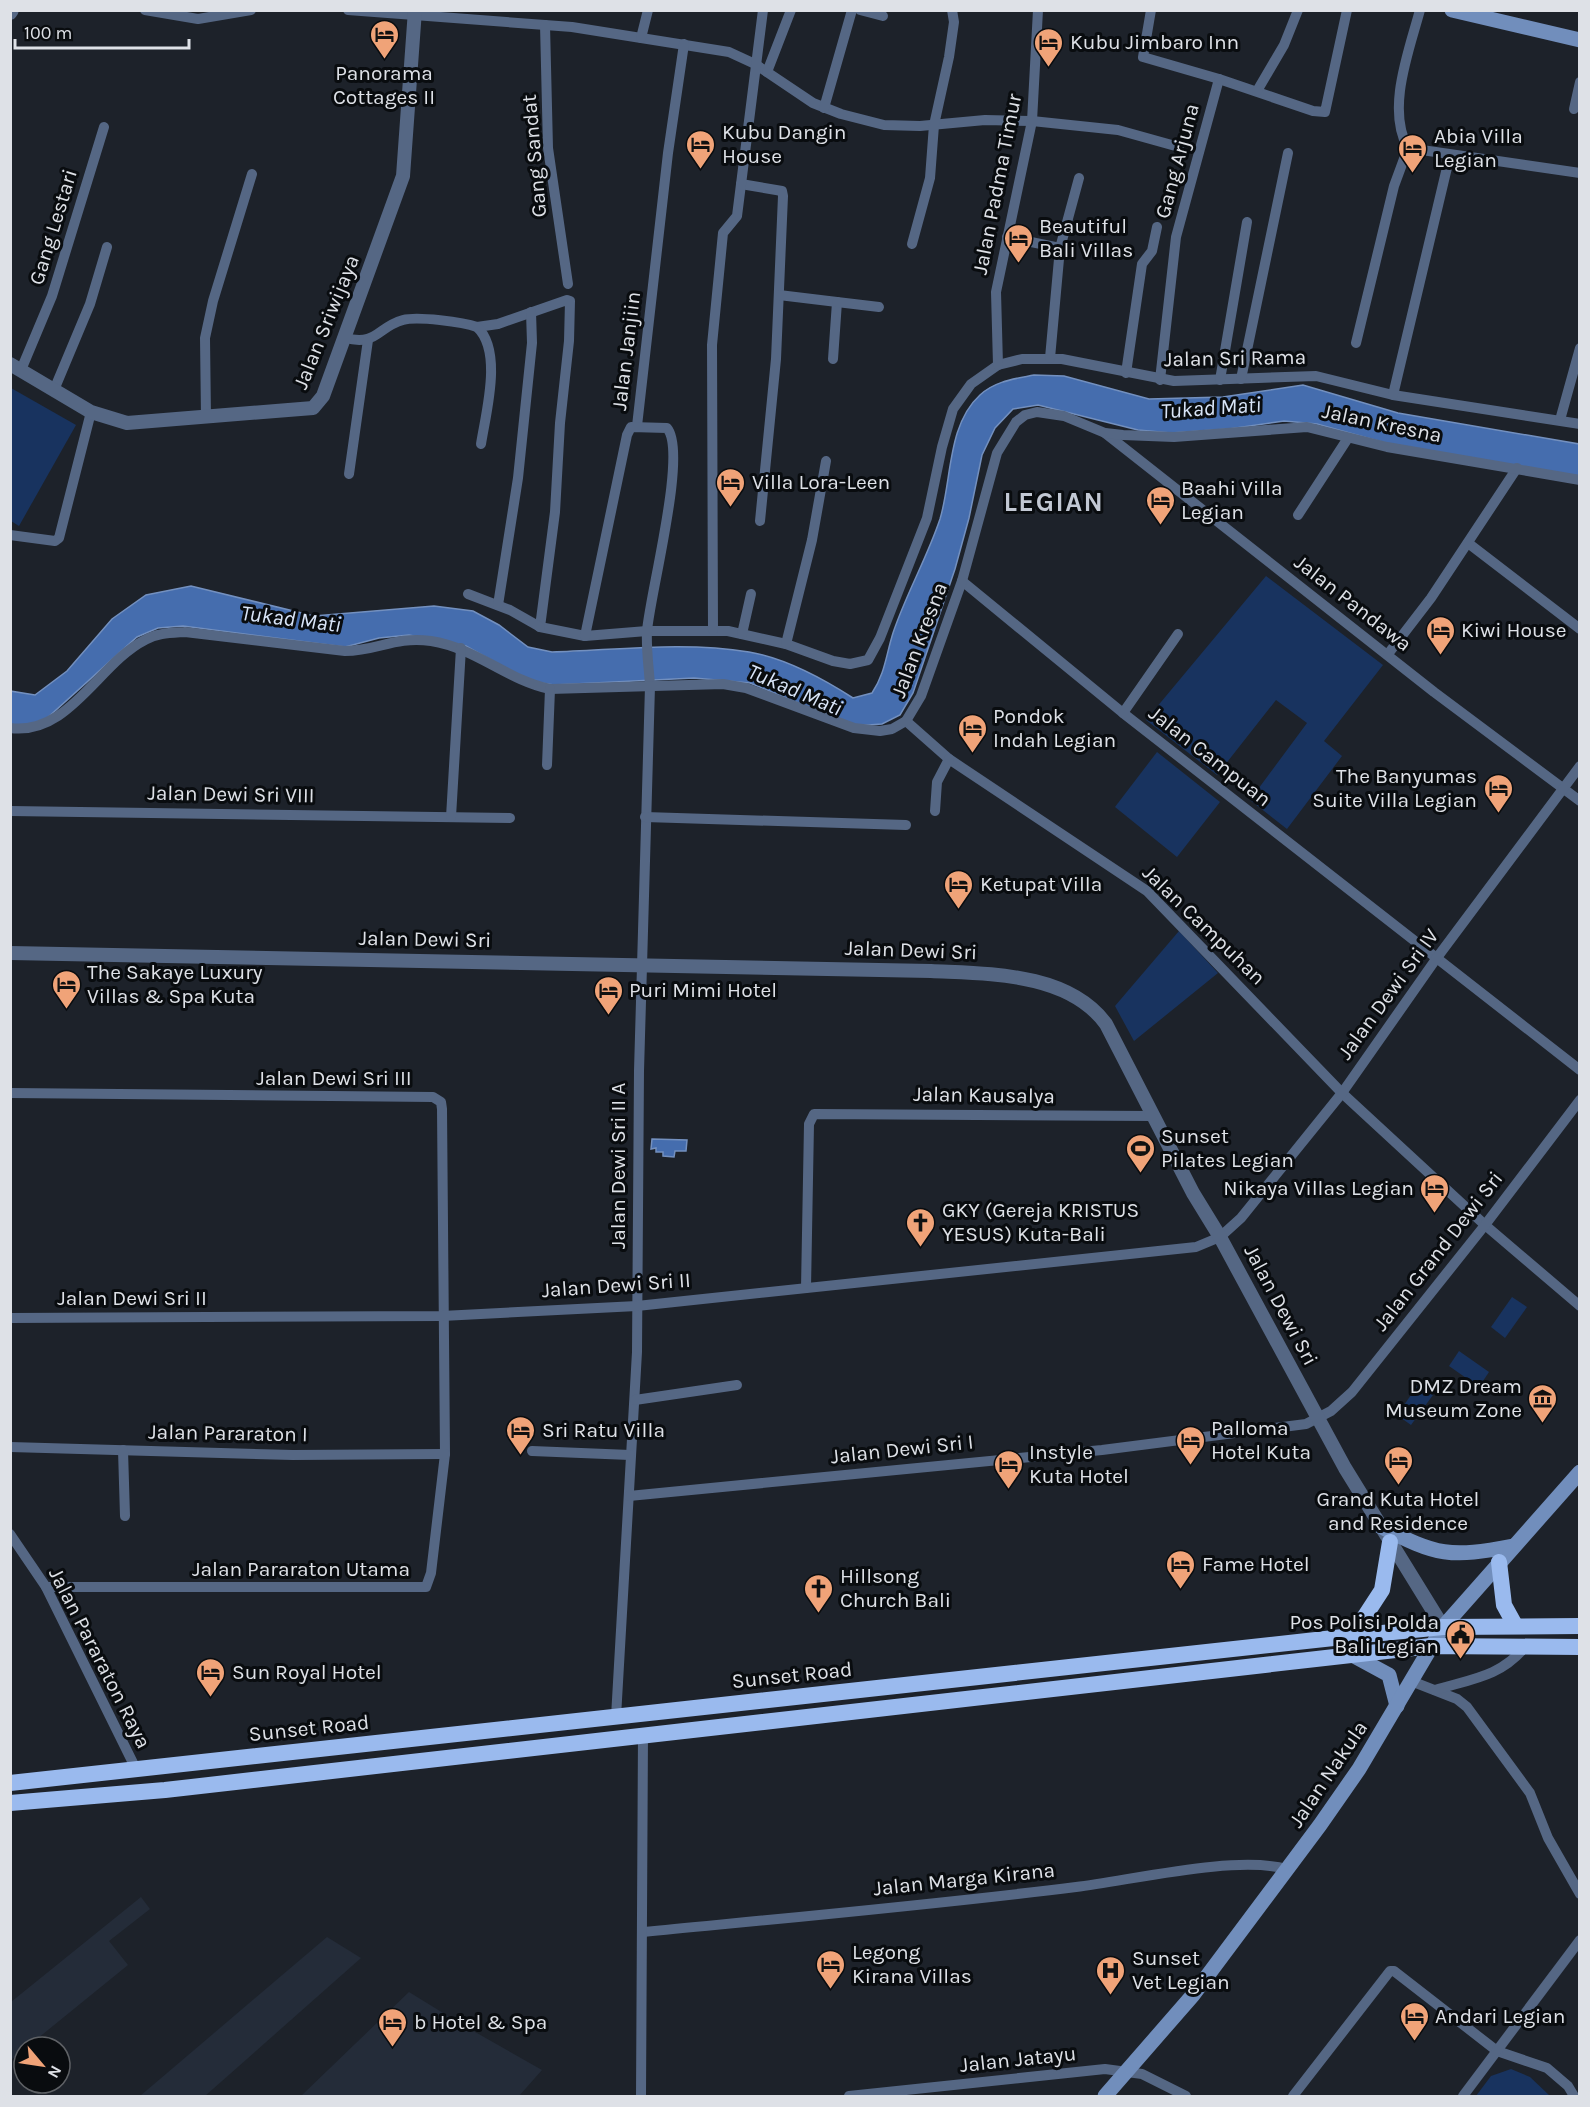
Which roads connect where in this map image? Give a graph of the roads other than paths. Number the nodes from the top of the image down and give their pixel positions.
1 (145, 10) edge
2 (251, 10) edge
3 (348, 10) edge
4 (648, 10) edge
5 (764, 10) edge
6 (790, 10) edge
7 (852, 10) edge
8 (860, 10) edge
9 (952, 10) edge
10 (1038, 10) edge
11 (1151, 10) edge
12 (1298, 10) edge
13 (1347, 10) edge
14 (1420, 10) edge
15 (1452, 10) edge
16 (215, 13) edge
17 (415, 13) edge
18 (883, 16) dead end
19 (545, 24) junction
20 (641, 38) junction
21 (1580, 40) edge
22 (684, 44) junction
23 (755, 64) junction
24 (767, 72) junction
25 (1219, 79) junction
26 (1580, 82) edge
27 (1257, 91) junction
28 (824, 108) junction
29 (1574, 109) dead end
30 (1032, 121) junction
31 (934, 125) junction
32 (104, 127) dead end
33 (1179, 147) dead end
34 (1408, 148) junction
35 (1288, 153) dead end
36 (1450, 155) junction
37 (1580, 173) edge
38 (252, 174) dead end
39 (1079, 178) dead end
40 (741, 184) junction
41 (1247, 222) dead end
42 (1156, 227) dead end
43 (1008, 237) junction
44 (912, 244) dead end
45 (107, 247) dead end
46 (1060, 248) junction
47 (568, 284) dead end
48 (779, 295) junction
49 (837, 302) junction
50 (879, 308) dead end
51 (531, 312) junction
52 (477, 327) junction
53 (345, 338) junction
54 (368, 340) junction
55 (1356, 343) dead end
56 (1580, 348) edge
57 (1050, 358) junction
58 (833, 359) dead end
59 (998, 365) junction
60 (16, 367) edge
61 (1126, 373) junction
62 (1241, 379) junction
63 (1160, 380) junction
64 (1220, 380) junction
65 (54, 390) junction
66 (1393, 395) junction
67 (91, 412) junction
68 (206, 418) junction
69 (1560, 420) junction
70 (1580, 424) edge
71 (637, 426) junction
72 (1105, 433) junction
73 (1348, 438) junction
74 (481, 444) dead end
75 (826, 461) dead end
76 (1517, 468) junction
77 (349, 474) dead end
78 (1580, 480) edge
79 (1298, 515) dead end
80 (760, 521) dead end
81 (11, 537) edge
82 (1468, 543) junction
83 (962, 581) junction
84 (468, 594) dead end
85 (751, 594) dead end
86 (498, 605) junction
87 (540, 627) junction
88 (1580, 629) edge
89 (713, 630) junction
90 (742, 633) junction
91 (647, 634) junction
92 (1178, 634) dead end
93 (585, 636) junction
94 (786, 645) junction
95 (461, 648) junction
96 (1388, 654) junction
97 (650, 684) junction
98 (550, 689) junction
99 (1123, 713) junction
100 (906, 721) junction
101 (10, 728) edge
102 (949, 759) junction
103 (547, 765) dead end
104 (1580, 766) edge
105 (1563, 787) junction
106 (1580, 801) edge
107 (10, 811) edge
108 (935, 811) dead end
109 (451, 817) junction
110 (645, 817) junction
111 (510, 818) dead end
112 (906, 825) dead end
113 (10, 953) edge
114 (1436, 959) junction
115 (641, 965) junction
116 (1580, 1070) edge
117 (10, 1093) edge
118 (1342, 1093) junction
119 (1580, 1100) edge
120 (1153, 1116) junction
121 (1485, 1226) junction
122 (1220, 1237) junction
123 (806, 1288) junction
124 (637, 1306) junction
125 (1580, 1306) edge
126 (442, 1316) junction
127 (10, 1318) edge
128 (737, 1385) dead end
129 (635, 1400) junction
130 (1319, 1418) junction
131 (10, 1447) edge
132 (123, 1450) junction
133 (532, 1451) dead end
134 (445, 1454) junction
135 (630, 1455) junction
136 (1580, 1472) edge
137 (629, 1496) junction
138 (124, 1516) dead end
139 (1380, 1526) junction
140 (10, 1534) edge
141 (1390, 1542) junction
142 (1513, 1546) junction
143 (1499, 1562) junction
144 (46, 1587) junction
145 (1515, 1625) junction
146 (1580, 1626) edge
147 (1443, 1627) junction
148 (1352, 1636) junction
149 (1431, 1646) junction
150 (1525, 1647) junction
151 (1580, 1647) edge
152 (1354, 1656) junction
153 (1411, 1681) junction
154 (1435, 1690) junction
155 (1397, 1706) junction
156 (616, 1717) junction
157 (643, 1734) junction
158 (136, 1769) junction
159 (10, 1784) edge
160 (10, 1803) edge
161 (1287, 1869) junction
162 (1580, 1894) edge
163 (643, 1932) junction
164 (1580, 1940) edge
165 (1497, 2051) junction
166 (1128, 2070) junction
167 (642, 2097) edge
168 (849, 2097) edge
169 (1105, 2097) edge
170 (1186, 2097) edge
171 (1293, 2097) edge
172 (1463, 2097) edge
173 (1574, 2097) edge

1 - 16 street
2 - 16 street
3 - 17 street
4 - 20 street
5 - 23 street
6 - 24 street
7 - 28 street
8 - 18 street
9 - 31 street
10 - 30 street, Jalan Padma Timur
11 - 25 street, Gang Arjuna
12 - 27 street
13 - 27 street
14 - 34 street
15 - 21 main road
17 - 19 street
17 - 53 street, Jalan Sriwijaya
19 - 20 street
19 - 47 street, Gang Sandat
20 - 22 street
22 - 23 street
22 - 71 street, Jalan Janjiin
23 - 24 street
23 - 40 street
24 - 28 street
25 - 27 street
25 - 63 street, Gang Arjuna
26 - 29 street
28 - 31 street
30 - 31 street
30 - 33 street
30 - 43 street, Jalan Padma Timur
31 - 44 street
32 - 60 street, Gang Lestari
34 - 36 street
34 - 55 street
35 - 62 street
36 - 37 street
36 - 66 street
38 - 68 street
39 - 46 street
40 - 48 street
40 - 89 street
41 - 64 street
42 - 61 street
43 - 46 street
43 - 59 street, Jalan Padma Timur
45 - 65 street
46 - 57 street
48 - 49 street
48 - 80 street
49 - 50 street
49 - 58 street
51 - 52 street
51 - 86 street
51 - 87 street
52 - 54 street
52 - 74 street
53 - 54 street
53 - 68 street, Jalan Sriwijaya
54 - 77 street
56 - 69 street
57 - 59 street, Jalan Sri Rama
57 - 61 street, Jalan Sri Rama
59 - 94 street
60 - 65 street, Jalan Sriwijaya
61 - 63 street, Jalan Sri Rama
62 - 64 street, Jalan Sri Rama
62 - 66 street, Jalan Sri Rama
63 - 64 street, Jalan Sri Rama
65 - 67 street, Jalan Sriwijaya
66 - 69 street, Jalan Sri Rama
67 - 68 street, Jalan Sriwijaya
67 - 81 street
69 - 70 street, Jalan Sri Rama
71 - 91 street, Jalan Janjiin
71 - 93 street
72 - 73 street, Jalan Kresna
72 - 83 street, Jalan Kresna
72 - 96 street, Jalan Pandawa
73 - 76 street, Jalan Kresna
73 - 79 street
75 - 94 street
76 - 78 street, Jalan Kresna
76 - 82 street
82 - 88 street
82 - 96 street
83 - 99 street, Jalan Campuan
83 - 100 street, Jalan Kresna
84 - 86 street
85 - 90 street
86 - 87 street
87 - 93 street
89 - 90 street
89 - 91 street
90 - 94 street
91 - 93 street
91 - 97 street, Jalan Dewi Sri II A
92 - 99 street
95 - 98 street, Jalan Kresna
95 - 101 street, Jalan Kresna
95 - 109 street
96 - 105 street, Jalan Pandawa
97 - 98 street, Jalan Kresna
97 - 100 street, Jalan Kresna
97 - 110 street, Jalan Dewi Sri II A
98 - 103 street
99 - 114 street, Jalan Campuan
100 - 102 street, Jalan Campuhan
102 - 108 street
102 - 118 street, Jalan Campuhan
104 - 105 street, Jalan Dewi Sri IV
105 - 106 street, Jalan Pandawa
105 - 114 street, Jalan Dewi Sri IV
107 - 109 street, Jalan Dewi Sri VIII
109 - 111 street, Jalan Dewi Sri VIII
110 - 112 street
110 - 115 street, Jalan Dewi Sri II A
113 - 115 street, Jalan Dewi Sri
114 - 116 street, Jalan Campuan
114 - 118 street, Jalan Dewi Sri IV
115 - 120 street, Jalan Dewi Sri
115 - 124 street, Jalan Dewi Sri II A
117 - 126 street, Jalan Dewi Sri III
118 - 121 street, Jalan Campuhan
118 - 122 street, Jalan Dewi Sri IV
119 - 121 street, Jalan Grand Dewi Sri
120 - 122 street, Jalan Dewi Sri
120 - 123 street, Jalan Kausalya
121 - 125 street, Jalan Campuhan
121 - 130 street, Jalan Grand Dewi Sri
122 - 123 street, Jalan Dewi Sri II
122 - 130 street, Jalan Dewi Sri
123 - 124 street, Jalan Dewi Sri II
124 - 126 street, Jalan Dewi Sri II
124 - 129 street, Jalan Dewi Sri II A
126 - 127 street, Jalan Dewi Sri II
126 - 134 street, Jalan Pararaton Utama
128 - 129 street
129 - 135 street, Jalan Dewi Sri II A
130 - 137 street, Jalan Dewi Sri I
130 - 139 street, Jalan Dewi Sri
131 - 132 street, Jalan Pararaton I
132 - 134 street, Jalan Pararaton I
132 - 138 street
133 - 135 street
134 - 144 street, Jalan Pararaton Utama
135 - 137 street, Jalan Dewi Sri II A
136 - 142 main road, Jalan Nakula
137 - 156 street, Jalan Dewi Sri II A
139 - 141 street, Jalan Dewi Sri
139 - 142 main road
140 - 144 street, Jalan Pararaton Raya
141 - 147 street, Jalan Dewi Sri
141 - 148 highway
142 - 143 main road, Jalan Nakula
143 - 145 highway
143 - 147 main road, Jalan Nakula
144 - 158 street, Jalan Pararaton Raya
145 - 146 highway, Sunset Road
145 - 147 highway, Sunset Road
147 - 148 highway, Sunset Road
147 - 149 main road, Jalan Nakula
148 - 156 highway, Sunset Road
149 - 150 highway, Sunset Road
149 - 152 highway, Sunset Road
149 - 153 main road, Jalan Nakula
150 - 151 highway, Sunset Road
150 - 154 street
152 - 155 main road
152 - 157 highway, Sunset Road
153 - 154 street
153 - 155 main road, Jalan Nakula
154 - 162 street
155 - 161 main road, Jalan Nakula
156 - 158 highway, Sunset Road
157 - 160 highway, Sunset Road
157 - 163 street
158 - 159 highway, Sunset Road
161 - 163 street, Jalan Marga Kirana
161 - 166 main road, Jalan Nakula
163 - 167 street
164 - 165 street
165 - 171 street
165 - 172 street
165 - 173 street
166 - 168 street, Jalan Jatayu
166 - 169 main road, Jalan Nakula
166 - 170 street, Jalan Jatayu

